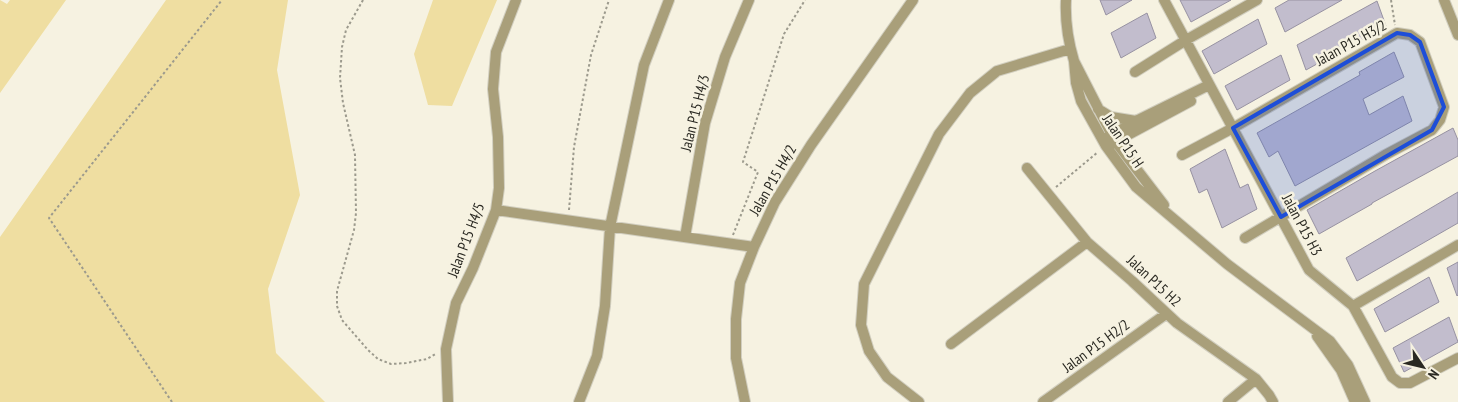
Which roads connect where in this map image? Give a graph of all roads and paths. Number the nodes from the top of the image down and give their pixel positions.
1 (222, 0) edge
2 (363, 0) edge
3 (516, 0) edge
4 (609, 0) edge
5 (669, 0) edge
6 (749, 0) edge
7 (805, 0) edge
8 (914, 0) edge
9 (1066, 0) edge
10 (1164, 0) edge
11 (1258, 0) edge
12 (1391, 0) edge
13 (1444, 0) edge
14 (1397, 33) junction
15 (1458, 36) edge
16 (1186, 40) junction
17 (1070, 49) junction
18 (1074, 61) junction
19 (1134, 72) dead end
20 (1210, 88) junction
21 (1098, 108) junction
22 (1137, 125) junction
23 (1233, 128) junction
24 (1108, 140) junction
25 (1182, 155) dead end
26 (1129, 160) junction
27 (1027, 168) dead end
28 (1048, 194) junction
29 (496, 210) junction
30 (1281, 216) junction
31 (568, 220) junction
32 (1176, 220) junction
33 (610, 226) junction
34 (685, 237) junction
35 (1244, 238) dead end
36 (1087, 242) junction
37 (729, 244) junction
38 (1458, 245) edge
39 (754, 247) junction
40 (1353, 306) junction
41 (1166, 314) junction
42 (1307, 324) junction
43 (951, 344) dead end
44 (446, 349) junction
45 (1458, 358) edge
46 (1256, 379) junction
47 (1348, 388) junction
48 (172, 402) edge
49 (448, 402) edge
50 (579, 402) edge
51 (745, 402) edge
52 (919, 402) edge
53 (1043, 402) edge
54 (1228, 402) edge
55 (1273, 402) edge
56 (1345, 402) edge
57 (1355, 402) edge
58 (1365, 402) edge

1 - 48 path
2 - 44 path
3 - 29 street, Jalan P15 H4/5
4 - 31 path
5 - 33 street
6 - 34 street, Jalan P15 H4/3
7 - 37 path
8 - 39 street, Jalan P15 H4/2
9 - 17 street, Jalan P15 H
10 - 16 street, Jalan P15 H3
11 - 16 street
12 - 14 path
13 - 15 street
14 - 23 street, Jalan P15 H3/2
14 - 30 street, Jalan P15 H3/2
16 - 19 street
16 - 20 street, Jalan P15 H3
17 - 18 street, Jalan P15 H
17 - 52 street
18 - 21 street, Jalan P15 H
18 - 24 street, Jalan P15 H
20 - 22 street
20 - 23 street, Jalan P15 H3
21 - 22 street
21 - 24 street, Jalan P15 H
22 - 24 street
22 - 26 street
23 - 25 street, Jalan P15 H3/2
23 - 30 street, Jalan P15 H3
24 - 26 street, Jalan P15 H
24 - 28 path
24 - 32 street, Jalan P15 H
26 - 32 street, Jalan P15 H
27 - 28 street, Jalan P15 H2
28 - 36 street, Jalan P15 H2
29 - 31 street
29 - 44 street, Jalan P15 H4/5
30 - 35 street, Jalan P15 H3/2
30 - 40 street, Jalan P15 H3
31 - 33 street
32 - 42 street, Jalan P15 H
33 - 34 street
33 - 50 street
34 - 37 street
36 - 41 street, Jalan P15 H2
36 - 43 street
37 - 39 street
38 - 40 street
39 - 51 street, Jalan P15 H4/2
40 - 45 street, Jalan P15 H3
41 - 46 street, Jalan P15 H2
41 - 53 street, Jalan P15 H2/2
42 - 47 street, Jalan P15 H
42 - 58 street, Jalan P15 H
44 - 49 street, Jalan P15 H4/5
46 - 54 street
46 - 55 street, Jalan P15 H2
47 - 56 street
47 - 57 street, Jalan P15 H

